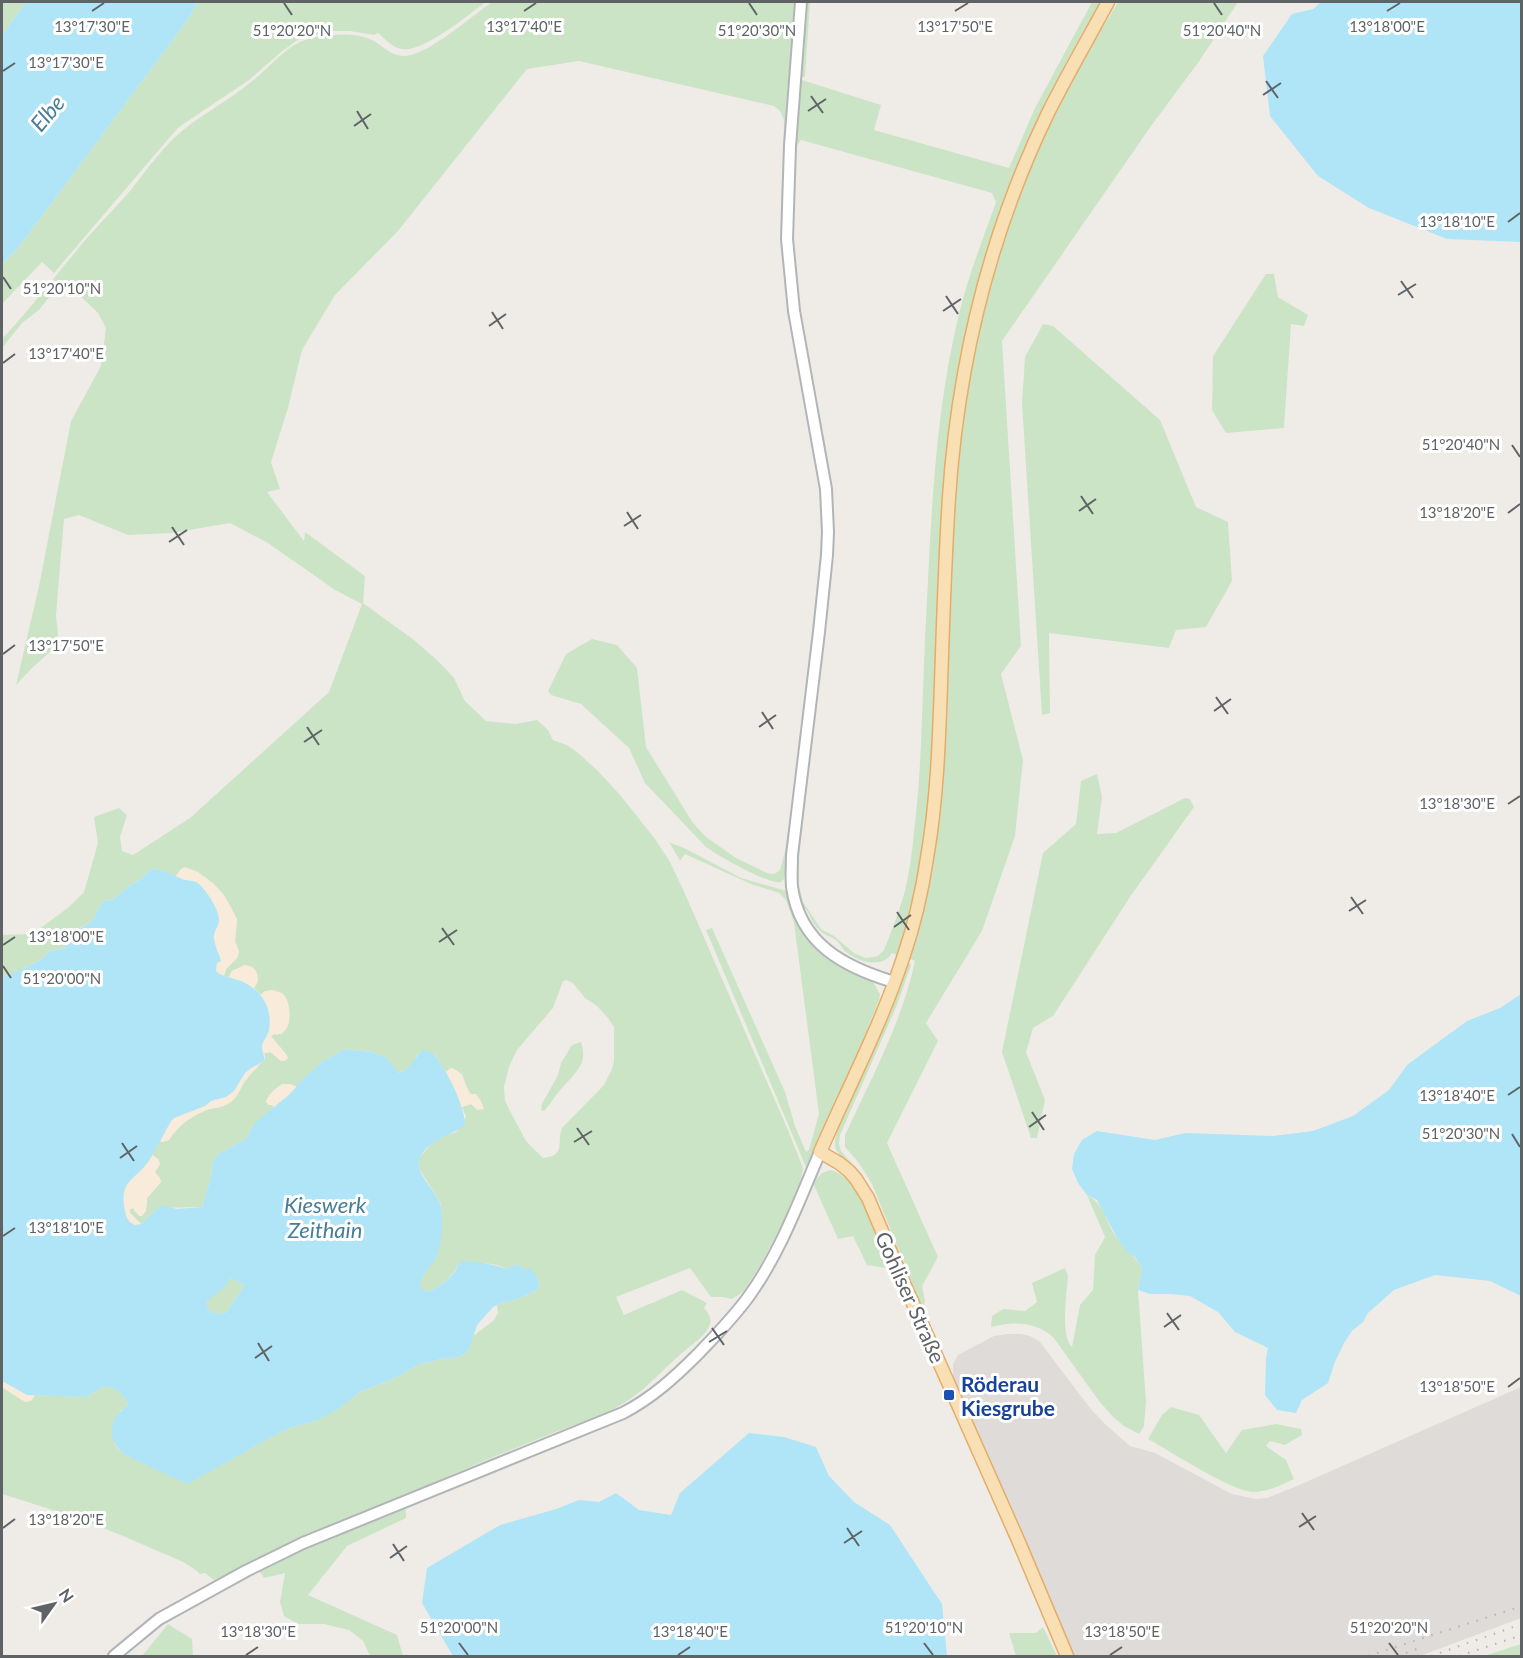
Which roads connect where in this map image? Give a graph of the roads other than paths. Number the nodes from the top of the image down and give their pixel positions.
1 (801, 2) edge
2 (1108, 2) edge
3 (894, 982) junction
4 (820, 1152) junction
5 (114, 1656) edge
6 (1067, 1656) edge

1 - 3 street
2 - 3 main road
3 - 4 main road
4 - 5 street
4 - 6 main road, Gohliser Straße

